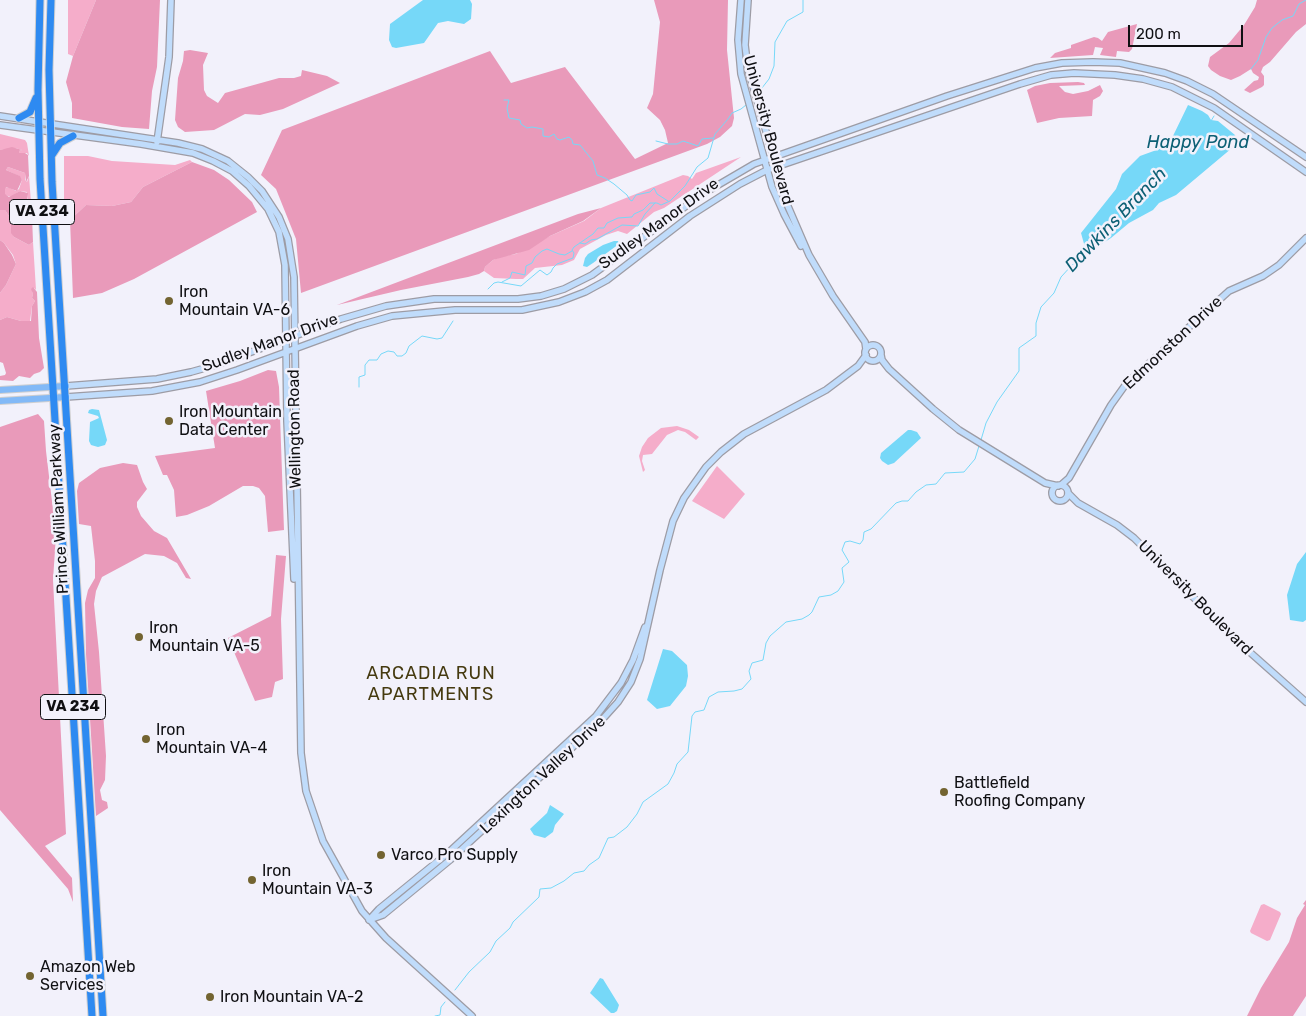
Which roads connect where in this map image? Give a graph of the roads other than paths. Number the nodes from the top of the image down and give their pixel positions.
1 (40, 0) edge
2 (51, 0) edge
3 (171, 0) edge
4 (741, 0) edge
5 (748, 0) edge
6 (38, 90) junction
7 (0, 116) edge
8 (18, 118) junction
9 (39, 121) junction
10 (50, 123) junction
11 (0, 125) edge
12 (39, 131) junction
13 (50, 133) junction
14 (73, 136) junction
15 (157, 139) junction
16 (157, 147) junction
17 (774, 156) junction
18 (1306, 157) edge
19 (51, 158) junction
20 (764, 160) junction
21 (776, 166) junction
22 (767, 170) junction
23 (1306, 172) edge
24 (1306, 238) edge
25 (809, 255) junction
26 (856, 328) junction
27 (294, 337) junction
28 (285, 340) junction
29 (874, 344) junction
30 (294, 349) junction
31 (286, 352) junction
32 (866, 352) junction
33 (881, 355) junction
34 (873, 360) junction
35 (858, 366) junction
36 (890, 369) junction
37 (53, 386) junction
38 (66, 386) junction
39 (0, 390) edge
40 (66, 397) junction
41 (54, 398) junction
42 (0, 401) edge
43 (1069, 478) junction
44 (1045, 483) junction
45 (1059, 486) junction
46 (1052, 492) junction
47 (1068, 492) junction
48 (1064, 500) junction
49 (1078, 503) junction
50 (650, 614) junction
51 (298, 653) junction
52 (1306, 702) edge
53 (572, 738) junction
54 (577, 744) junction
55 (478, 826) junction
56 (483, 831) junction
57 (369, 920) junction
58 (92, 1016) edge
59 (104, 1016) edge
60 (472, 1016) edge

1 - 6 highway, Prince William Parkway / VA 234
2 - 10 highway, Prince William Parkway / VA 234
3 - 15 main road
4 - 20 main road, University Boulevard
5 - 17 main road, University Boulevard
6 - 8 highway
6 - 9 highway, Prince William Parkway / VA 234
7 - 8 main road, Wellington Road
8 - 9 main road, Wellington Road
9 - 10 main road, Wellington Road
9 - 12 highway, Prince William Parkway / VA 234
10 - 13 highway, Prince William Parkway / VA 234
10 - 15 main road, Wellington Road
11 - 12 main road, Wellington Road
12 - 13 main road, Wellington Road
12 - 37 highway, Prince William Parkway / VA 234
13 - 14 main road, Wellington Road
13 - 19 highway, Prince William Parkway / VA 234
14 - 16 main road, Wellington Road
14 - 19 highway
15 - 16 main road
15 - 27 main road, Wellington Road
16 - 28 main road, Wellington Road
17 - 18 main road, Sudley Manor Drive
17 - 20 main road, Sudley Manor Drive
17 - 21 main road, University Boulevard
19 - 38 highway, Prince William Parkway / VA 234
20 - 22 main road, University Boulevard
20 - 27 main road, Sudley Manor Drive
21 - 22 main road, Sudley Manor Drive
21 - 23 main road, Sudley Manor Drive
21 - 25 main road, University Boulevard
22 - 25 main road, University Boulevard
22 - 30 main road, Sudley Manor Drive
24 - 43 main road, Edmonston Drive
25 - 26 main road, University Boulevard
26 - 29 main road, University Boulevard
26 - 32 main road, University Boulevard
27 - 28 main road, Sudley Manor Drive
27 - 30 main road, Wellington Road
28 - 31 main road, Wellington Road
28 - 38 main road, Sudley Manor Drive
29 - 32 main road
29 - 33 main road, University Boulevard
30 - 31 main road, Sudley Manor Drive
30 - 51 main road, Wellington Road
31 - 40 main road, Sudley Manor Drive
31 - 51 main road, Wellington Road
32 - 34 main road, University Boulevard
32 - 35 main road, Lexington Valley Drive
33 - 34 main road
33 - 36 main road
34 - 35 main road, Lexington Valley Drive
34 - 36 main road
35 - 50 main road, Lexington Valley Drive
36 - 44 main road
37 - 38 main road, Sudley Manor Drive
37 - 39 main road, Sudley Manor Drive
37 - 41 highway, Prince William Parkway / VA 234
38 - 40 highway, Prince William Parkway / VA 234
40 - 41 main road, Sudley Manor Drive
40 - 59 highway, Prince William Parkway / VA 234
41 - 42 main road, Sudley Manor Drive
41 - 58 highway, Prince William Parkway / VA 234
43 - 45 main road, Edmonston Drive
43 - 47 main road, Edmonston Drive
44 - 45 main road
44 - 46 main road
45 - 46 main road
45 - 47 main road
46 - 48 main road
47 - 48 main road
47 - 49 main road, University Boulevard
48 - 49 main road, University Boulevard
49 - 52 main road, University Boulevard
50 - 53 main road, Lexington Valley Drive
50 - 54 main road, Lexington Valley Drive
51 - 57 main road, Wellington Road
53 - 54 main road
53 - 55 main road, Lexington Valley Drive
54 - 56 main road, Lexington Valley Drive
55 - 56 main road
55 - 57 main road, Lexington Valley Drive
56 - 57 main road, Lexington Valley Drive
57 - 60 main road, Wellington Road

